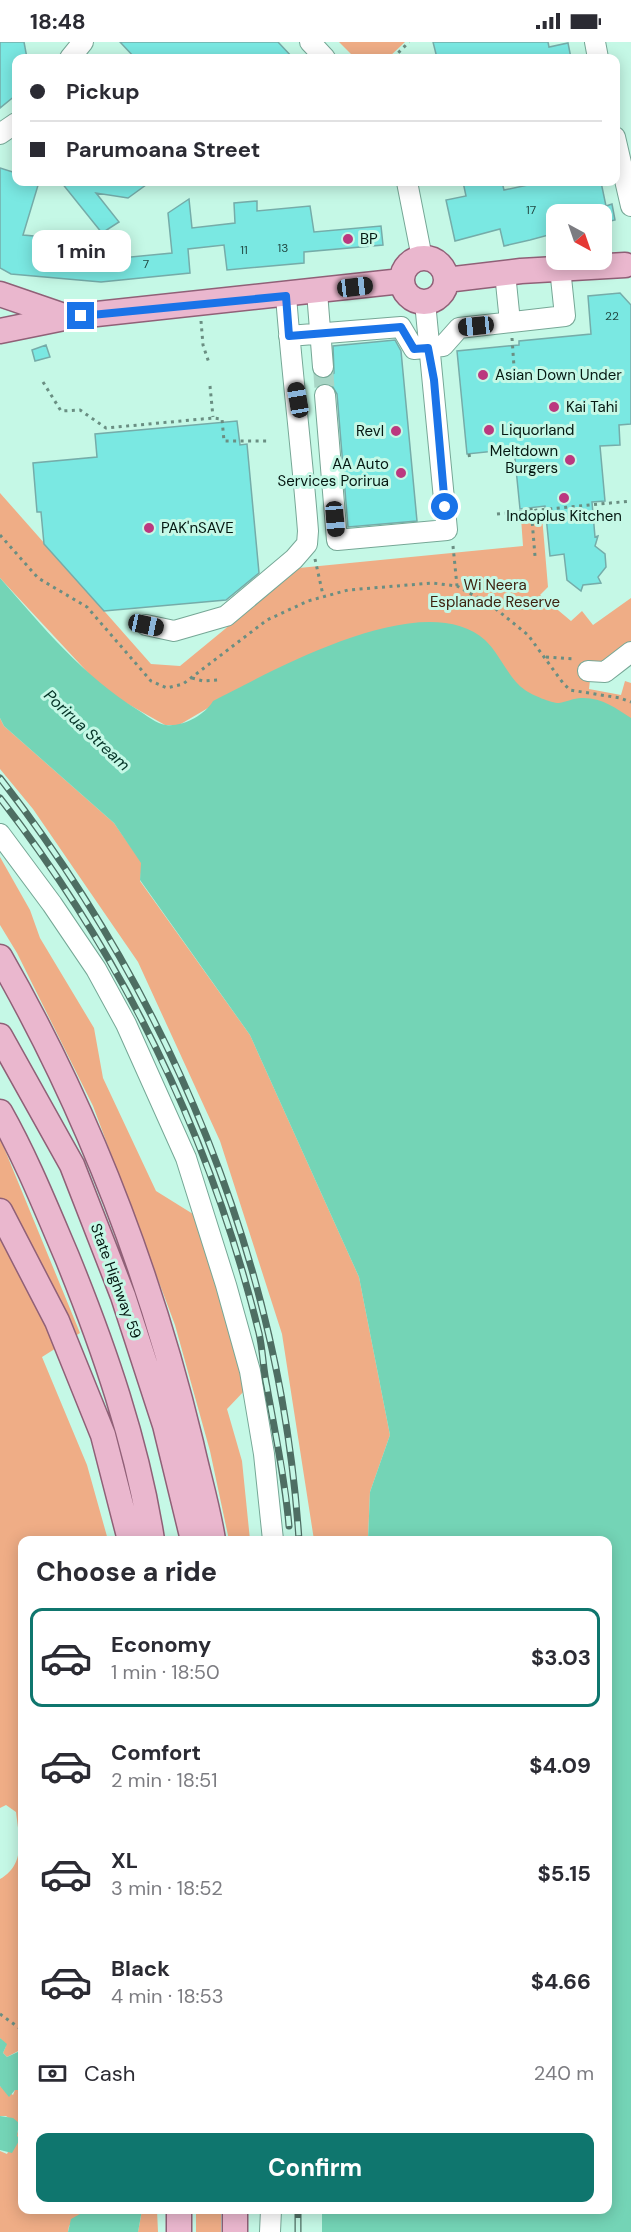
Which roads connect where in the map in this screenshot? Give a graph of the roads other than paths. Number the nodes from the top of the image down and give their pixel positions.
1 (310, 42) edge
2 (321, 54) edge
3 (620, 159) edge
4 (408, 186) edge
5 (631, 207) edge
6 (422, 258) junction
7 (629, 264) edge
8 (612, 265) edge
9 (546, 269) edge
10 (560, 270) edge
11 (505, 273) junction
12 (446, 280) junction
13 (402, 281) junction
14 (317, 292) junction
15 (0, 294) edge
16 (286, 296) junction
17 (424, 302) junction
18 (69, 317) junction
19 (510, 322) junction
20 (0, 332) edge
21 (320, 334) junction
22 (289, 336) junction
23 (0, 344) edge
24 (428, 348) junction
25 (323, 367) tunnel mouth
26 (325, 395) tunnel mouth
27 (146, 625) dead end
28 (631, 652) edge
29 (588, 671) dead end
30 (0, 834) edge
31 (0, 957) edge
32 (0, 1036) edge
33 (0, 1112) edge
34 (0, 1211) edge
35 (129, 1536) edge
36 (151, 1536) edge
37 (192, 1536) edge
38 (212, 1536) edge
39 (273, 1536) edge
40 (178, 2214) edge
41 (235, 2214) edge
42 (271, 2214) edge
43 (179, 2232) edge
44 (235, 2232) edge
45 (270, 2232) edge

1 - 2 street
3 - 5 street
4 - 6 street
6 - 12 main road
6 - 13 main road
7 - 8 main road
9 - 11 main road
10 - 19 street
11 - 12 main road
11 - 19 street
12 - 17 main road
13 - 14 main road
13 - 17 main road
14 - 16 main road
14 - 21 street
15 - 18 main road
16 - 18 main road
16 - 22 street
17 - 24 street
18 - 20 main road
18 - 23 main road
19 - 24 street
21 - 22 street
21 - 24 street
21 - 25 street
22 - 27 street
24 - 26 street
28 - 29 street
30 - 39 street
31 - 38 main road
32 - 37 main road, State Highway 59
33 - 36 main road
34 - 35 main road
40 - 43 main road
41 - 44 main road
42 - 45 street

